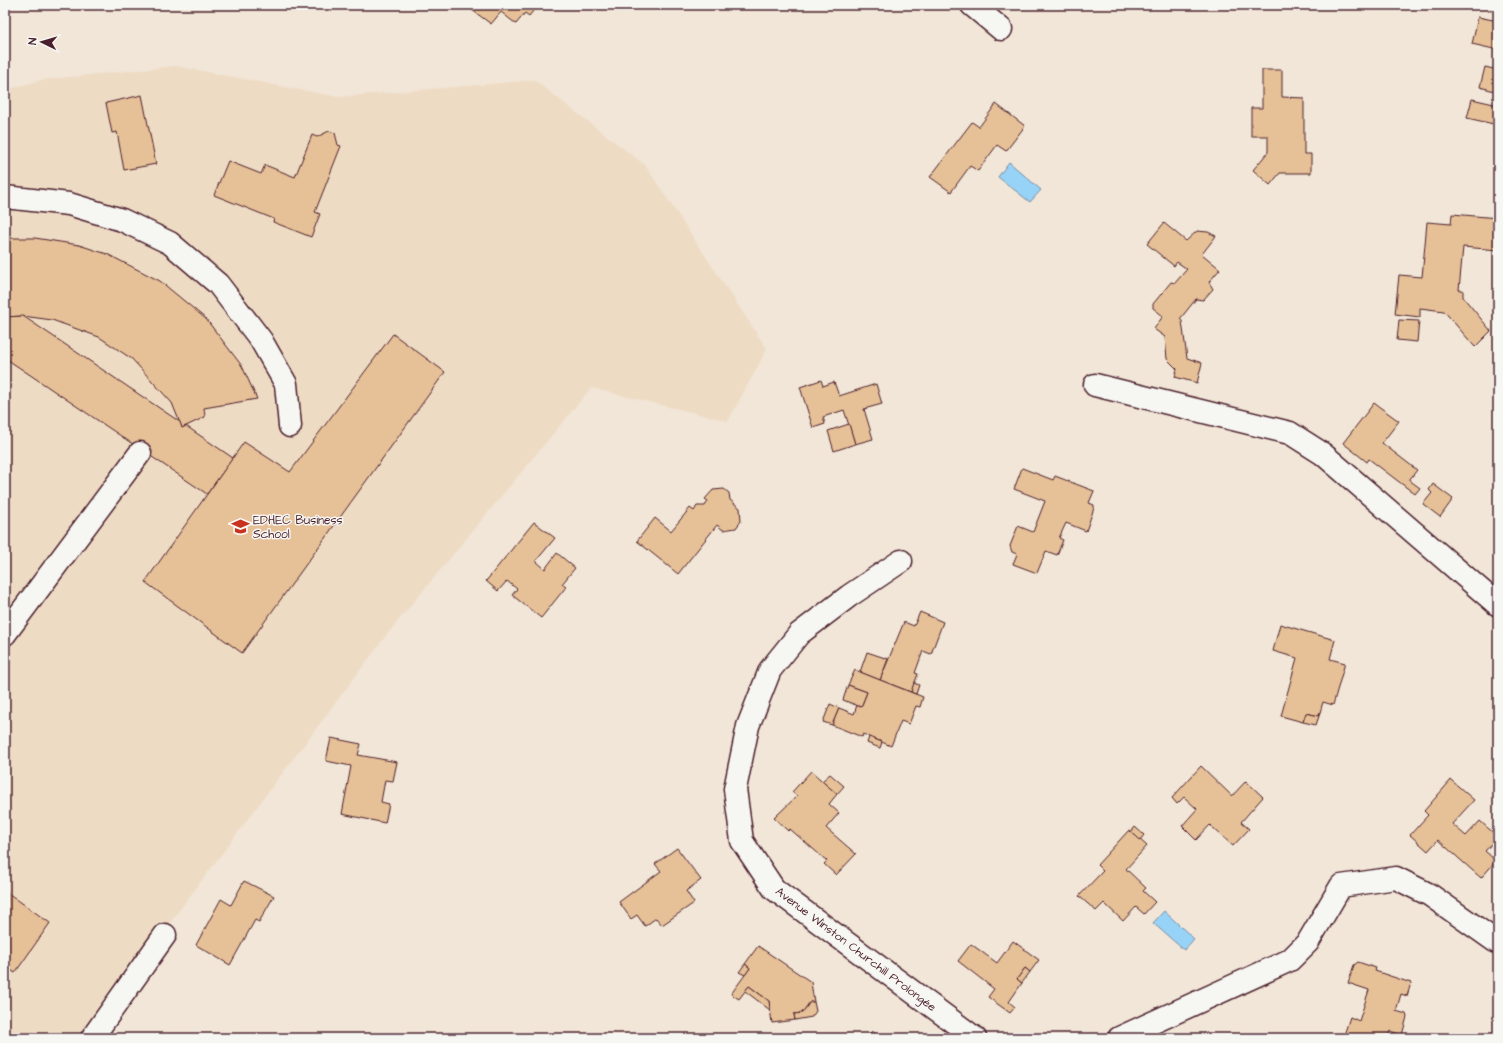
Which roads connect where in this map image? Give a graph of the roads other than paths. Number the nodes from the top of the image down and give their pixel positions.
1 (972, 5) edge
2 (1001, 29) dead end
3 (5, 197) edge
4 (1095, 385) dead end
5 (290, 426) dead end
6 (140, 453) dead end
7 (901, 561) dead end
8 (1498, 604) edge
9 (5, 634) edge
10 (165, 935) dead end
11 (1498, 943) edge
12 (92, 1038) edge
13 (975, 1038) edge
14 (1119, 1038) edge

1 - 2 street
3 - 5 street
4 - 8 street
6 - 9 street
7 - 13 street, Avenue Winston Churchill Prolongée
10 - 12 street
11 - 14 street

